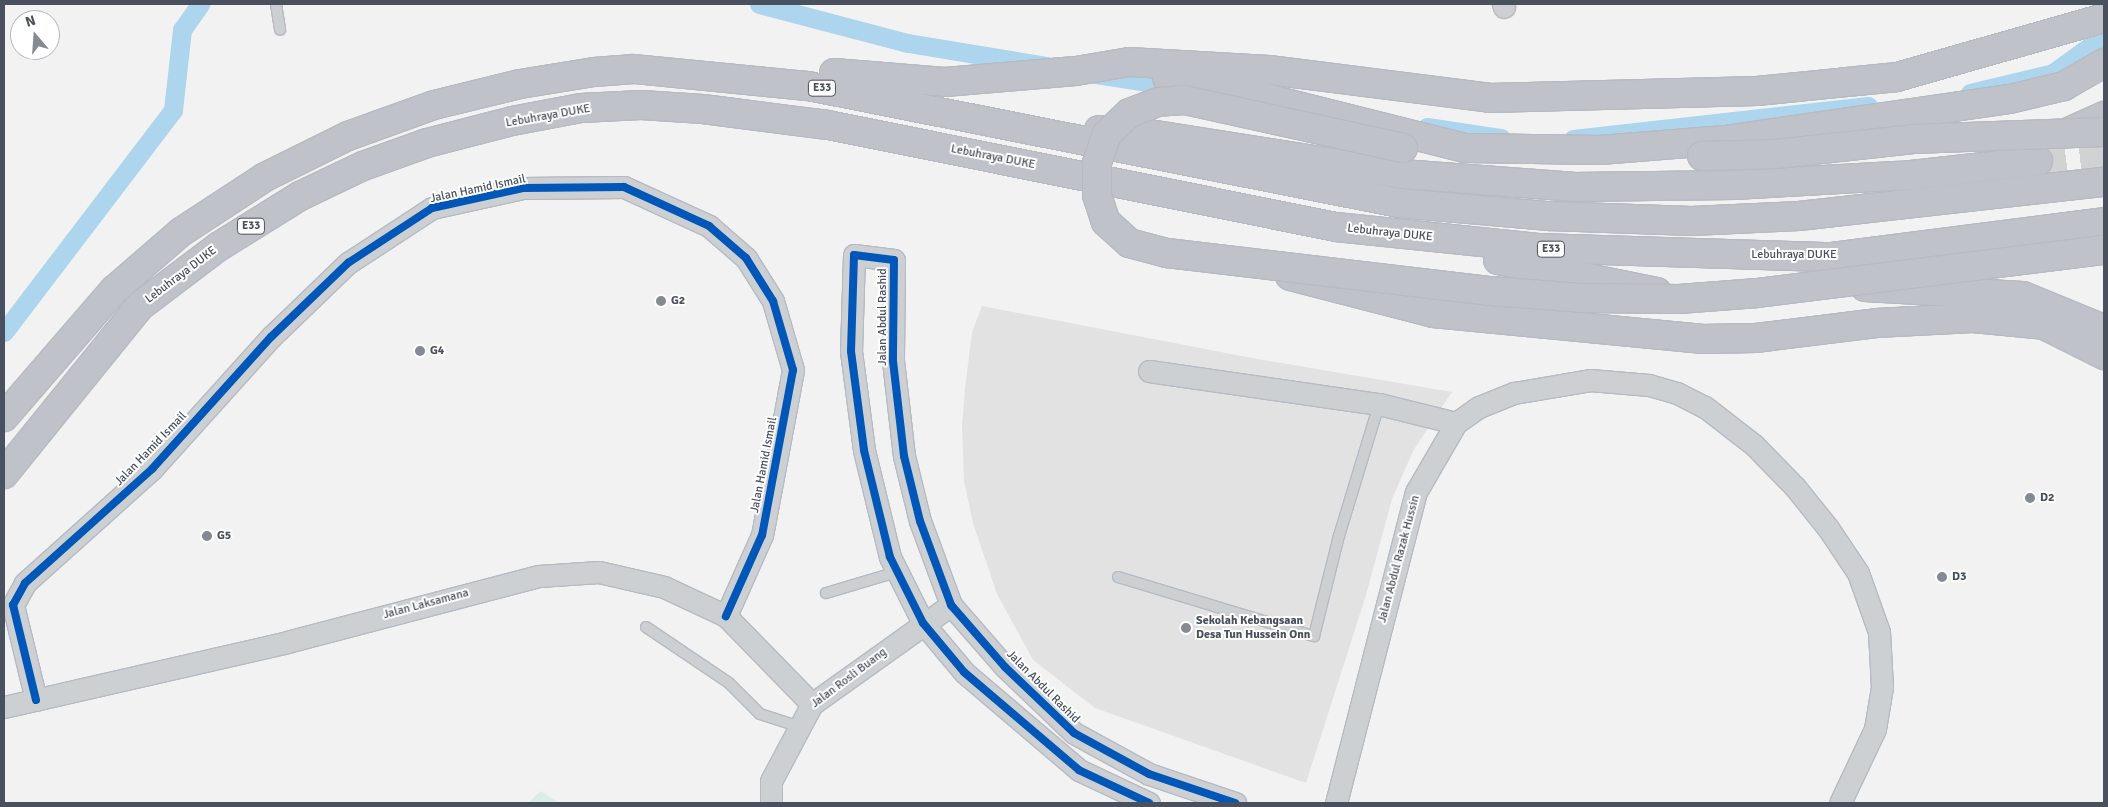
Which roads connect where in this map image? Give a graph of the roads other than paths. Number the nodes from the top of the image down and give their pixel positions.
1 (276, 4) edge
2 (2104, 18) edge
3 (280, 30) dead end
4 (2104, 63) edge
5 (634, 69) junction
6 (1076, 71) junction
7 (2010, 99) junction
8 (2104, 116) edge
9 (1008, 126) junction
10 (2104, 132) edge
11 (1702, 156) junction
12 (2038, 161) tunnel mouth
13 (1835, 179) junction
14 (2104, 182) edge
15 (2104, 222) edge
16 (1336, 227) junction
17 (2104, 250) edge
18 (1227, 260) junction
19 (2104, 261) edge
20 (1862, 286) junction
21 (2103, 345) edge
22 (1149, 371) dead end
23 (1380, 404) junction
24 (4, 417) edge
25 (1456, 423) junction
26 (4, 474) edge
27 (897, 572) junction
28 (1118, 577) dead end
29 (826, 593) dead end
30 (951, 605) junction
31 (726, 616) junction
32 (923, 623) junction
33 (646, 627) dead end
34 (36, 700) junction
35 (812, 704) junction
36 (4, 707) edge
37 (798, 726) junction
38 (771, 803) edge
39 (1149, 803) edge
40 (1235, 803) edge
41 (1336, 803) edge
42 (1840, 803) edge

1 - 3 lane
2 - 6 highway
4 - 7 highway
5 - 6 highway
5 - 9 highway, E33
5 - 24 highway, E33
6 - 7 highway
7 - 11 highway, bridge
8 - 13 highway
9 - 13 highway
9 - 14 highway, E33
10 - 11 highway, bridge
11 - 18 highway, bridge
12 - 13 highway
15 - 16 highway, Lebuhraya DUKE / E33
16 - 20 highway
16 - 26 highway, Lebuhraya DUKE / E33
17 - 18 highway, bridge
18 - 21 highway, bridge
19 - 20 highway
20 - 21 highway
22 - 23 street
23 - 25 street
23 - 28 lane
25 - 41 street, Jalan Abdul Razak Hussin
25 - 42 street, Jalan Abdul Razak Hussin
27 - 29 lane
27 - 30 street, Jalan Abdul Rashid
27 - 32 street, Jalan Abdul Rashid
30 - 32 street, Jalan Rosli Buang
30 - 40 street, Jalan Abdul Rashid
31 - 34 street, Jalan Laksamana
31 - 34 street, Jalan Hamid Ismail
31 - 35 street, Jalan Laksamana
32 - 35 street, Jalan Rosli Buang
32 - 39 street, Jalan Abdul Rashid
33 - 37 lane
34 - 36 street, Jalan Laksamana
35 - 37 street, Jalan Rosli Buang
37 - 38 street, Jalan Rosli Buang

